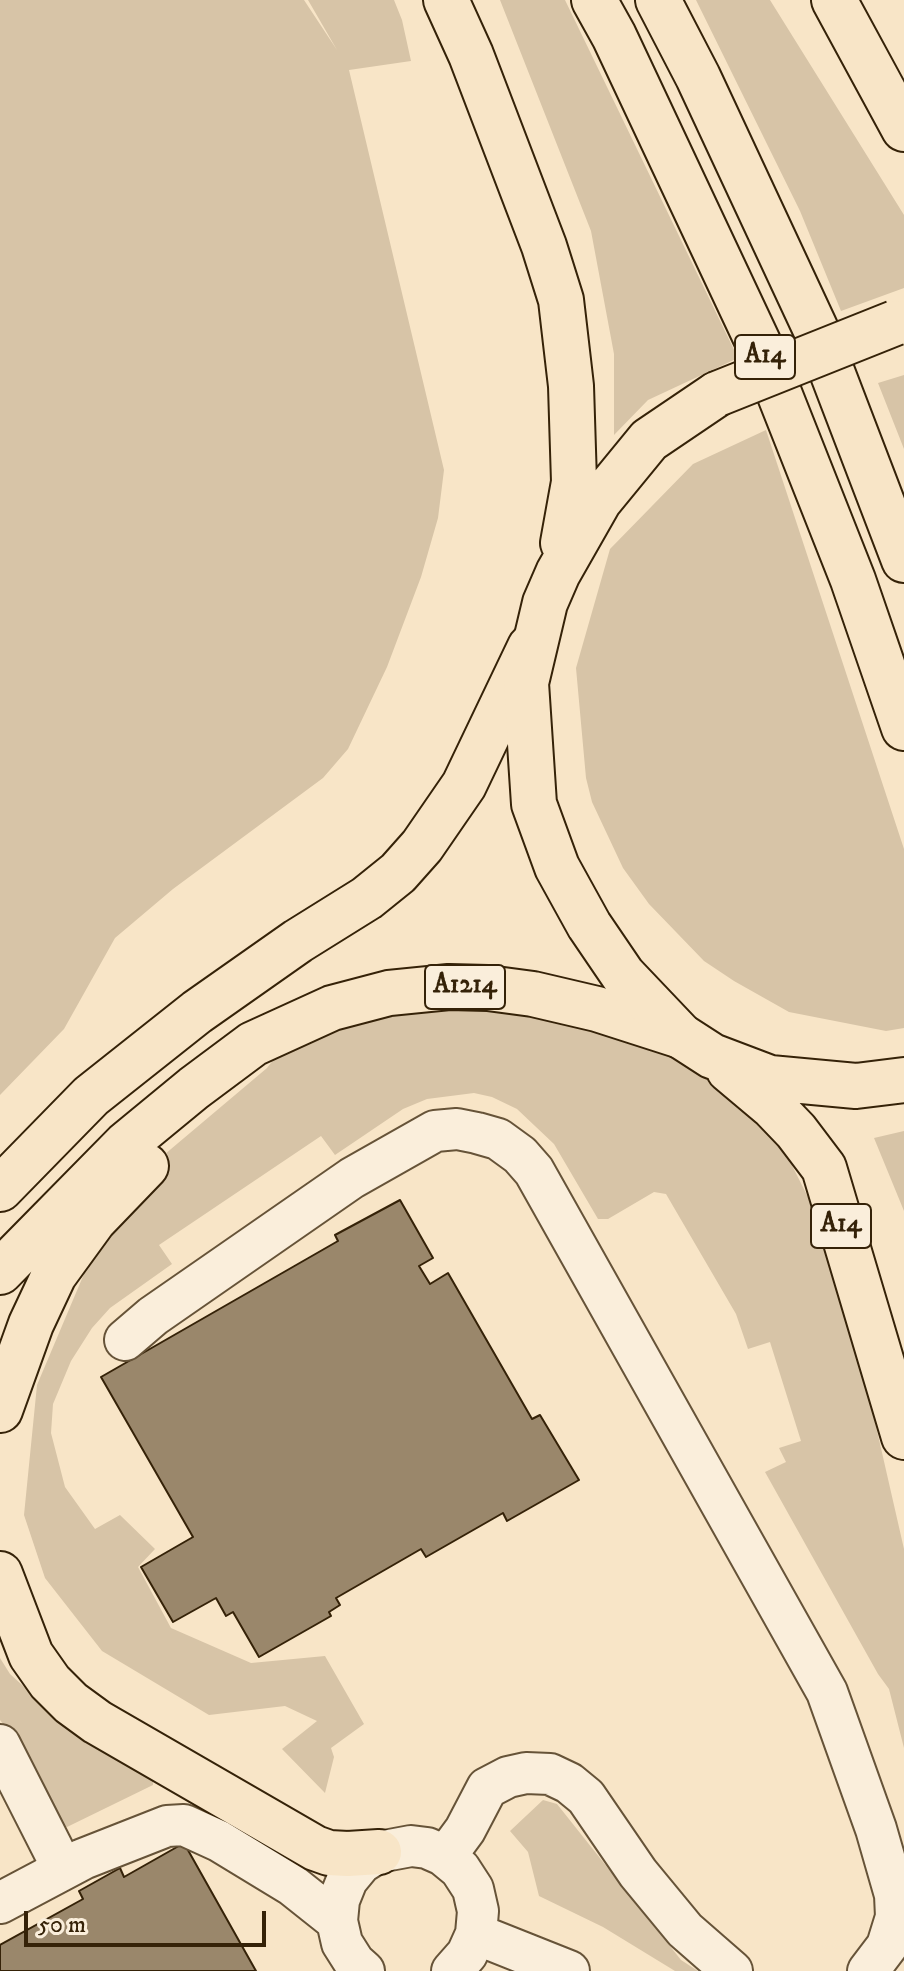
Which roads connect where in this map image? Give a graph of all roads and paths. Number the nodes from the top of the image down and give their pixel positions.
1 (446, 0) edge
2 (594, 0) edge
3 (658, 0) edge
4 (834, 0) edge
5 (904, 129) edge
6 (899, 322) edge
7 (904, 560) edge
8 (558, 573) junction
9 (537, 632) junction
10 (904, 728) edge
11 (253, 1044) junction
12 (697, 1046) junction
13 (904, 1080) edge
14 (0, 1189) edge
15 (0, 1272) edge
16 (125, 1340) dead end
17 (0, 1410) edge
18 (904, 1437) edge
19 (0, 1574) edge
20 (0, 1745) edge
21 (200, 1783) junction
22 (451, 1849) dead end
23 (379, 1852) junction
24 (73, 1864) junction
25 (0, 1903) edge
26 (476, 1934) junction
27 (347, 1954) edge
28 (452, 1971) edge
29 (569, 1971) edge
30 (732, 1971) edge
31 (868, 1971) edge

1 - 8 main road
2 - 10 main road, A14
3 - 7 main road, A14
4 - 5 main road
6 - 8 main road, bridge
8 - 9 main road
9 - 12 main road
9 - 14 main road
11 - 12 main road, A1214
11 - 15 main road, A1214
11 - 17 main road
12 - 13 main road
12 - 18 main road, A14
16 - 31 street
19 - 21 main road
20 - 24 street
21 - 23 main road
21 - 24 street
22 - 30 street
23 - 26 street
23 - 27 street
24 - 25 street
24 - 27 street
26 - 28 street
26 - 29 street

